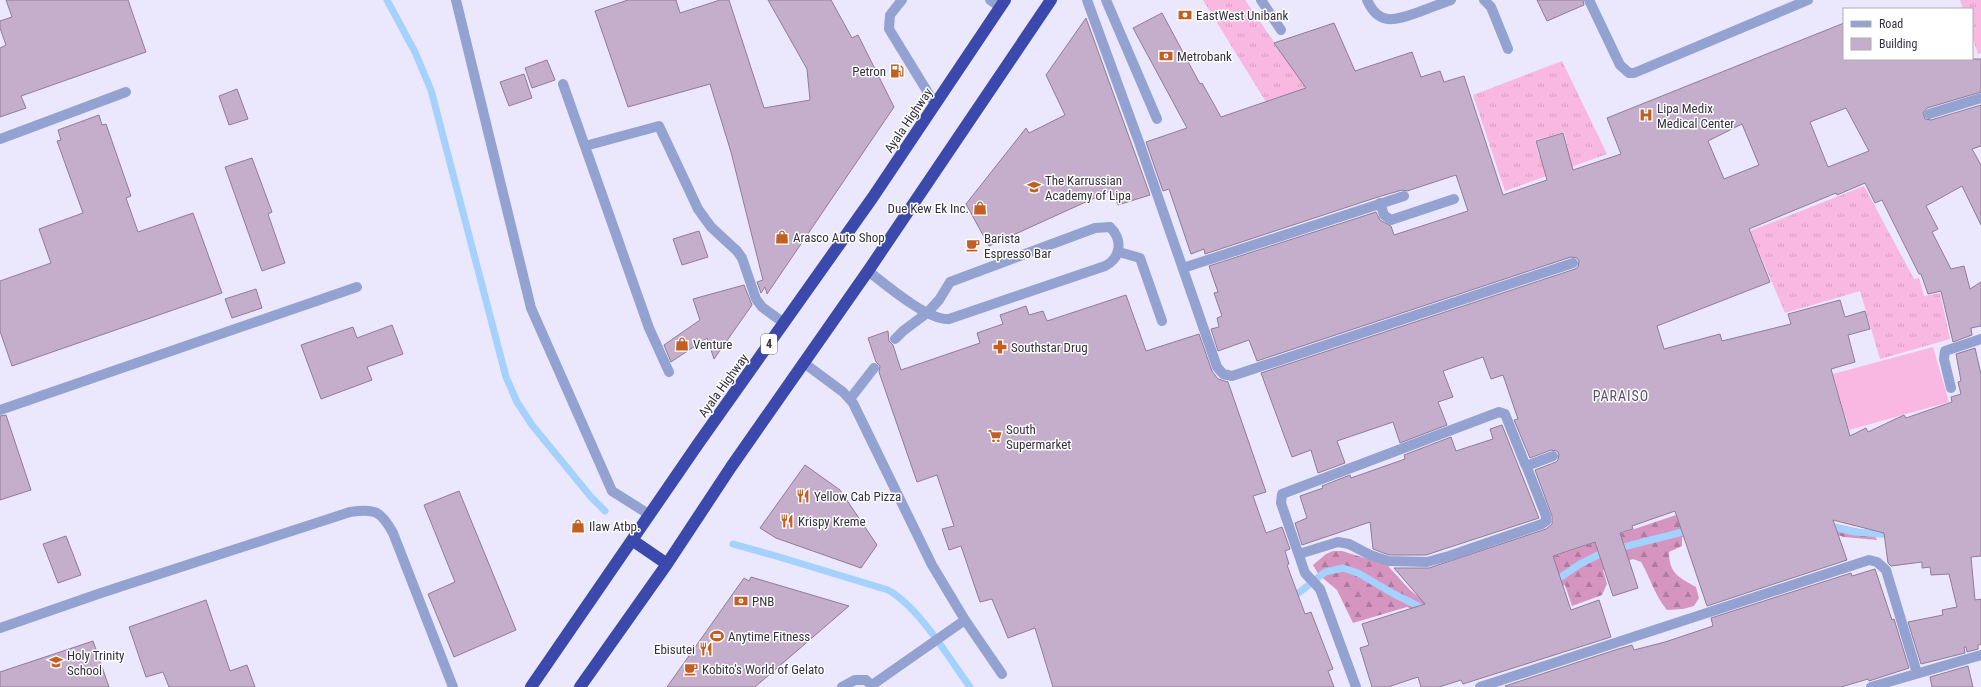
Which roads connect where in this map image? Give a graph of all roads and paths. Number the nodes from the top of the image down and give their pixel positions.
1 (456, 0) edge
2 (902, 0) edge
3 (990, 0) edge
4 (1051, 0) edge
5 (1087, 0) edge
6 (1106, 0) edge
7 (1261, 0) edge
8 (1367, 0) edge
9 (1451, 0) edge
10 (1484, 0) edge
11 (1590, 0) edge
12 (1808, 0) edge
13 (1002, 4) edge
14 (1281, 30) dead end
15 (1508, 49) dead end
16 (563, 84) dead end
17 (126, 92) dead end
18 (1981, 98) edge
19 (935, 104) junction
20 (1929, 114) dead end
21 (1157, 119) dead end
22 (0, 139) edge
23 (585, 146) junction
24 (1404, 196) dead end
25 (1454, 199) dead end
26 (1380, 204) junction
27 (1119, 252) junction
28 (1573, 263) dead end
29 (1183, 268) junction
30 (868, 271) junction
31 (357, 287) dead end
32 (927, 313) junction
33 (1162, 321) dead end
34 (784, 323) junction
35 (895, 339) dead end
36 (1981, 339) edge
37 (804, 363) junction
38 (874, 368) dead end
39 (669, 372) dead end
40 (1951, 388) dead end
41 (850, 399) junction
42 (0, 410) edge
43 (1553, 456) dead end
44 (1526, 464) junction
45 (650, 515) junction
46 (632, 540) junction
47 (1298, 554) junction
48 (667, 564) junction
49 (965, 620) junction
50 (0, 628) edge
51 (1981, 655) edge
52 (1917, 673) junction
53 (1002, 674) dead end
54 (873, 686) edge
55 (453, 687) edge
56 (531, 687) edge
57 (580, 687) edge
58 (842, 687) edge
59 (1356, 687) edge
60 (1480, 687) edge
61 (1871, 687) edge

1 - 45 street
2 - 19 street
3 - 13 street
4 - 30 highway
5 - 29 street
6 - 21 street
7 - 14 street
8 - 9 street
10 - 15 street
11 - 12 street
13 - 19 highway, Ayala Highway / 4
16 - 23 street
17 - 22 street
18 - 20 street
19 - 34 highway, Ayala Highway / 4
23 - 34 street
23 - 39 street
24 - 26 street
25 - 26 street
26 - 29 street
27 - 32 street
27 - 32 street
27 - 33 street
28 - 29 street
30 - 32 street
30 - 37 highway
31 - 42 street
32 - 35 street
34 - 45 highway, Ayala Highway / 4
36 - 40 street
37 - 41 street
37 - 48 highway
38 - 41 street
41 - 49 street
43 - 44 street
44 - 47 street
44 - 47 street
45 - 46 highway, Ayala Highway / 4
46 - 48 highway
46 - 56 highway, Ayala Highway / 4
47 - 59 street
48 - 57 highway
49 - 53 street
49 - 54 street
50 - 55 street
51 - 52 street
52 - 60 street
52 - 61 street
54 - 58 street

